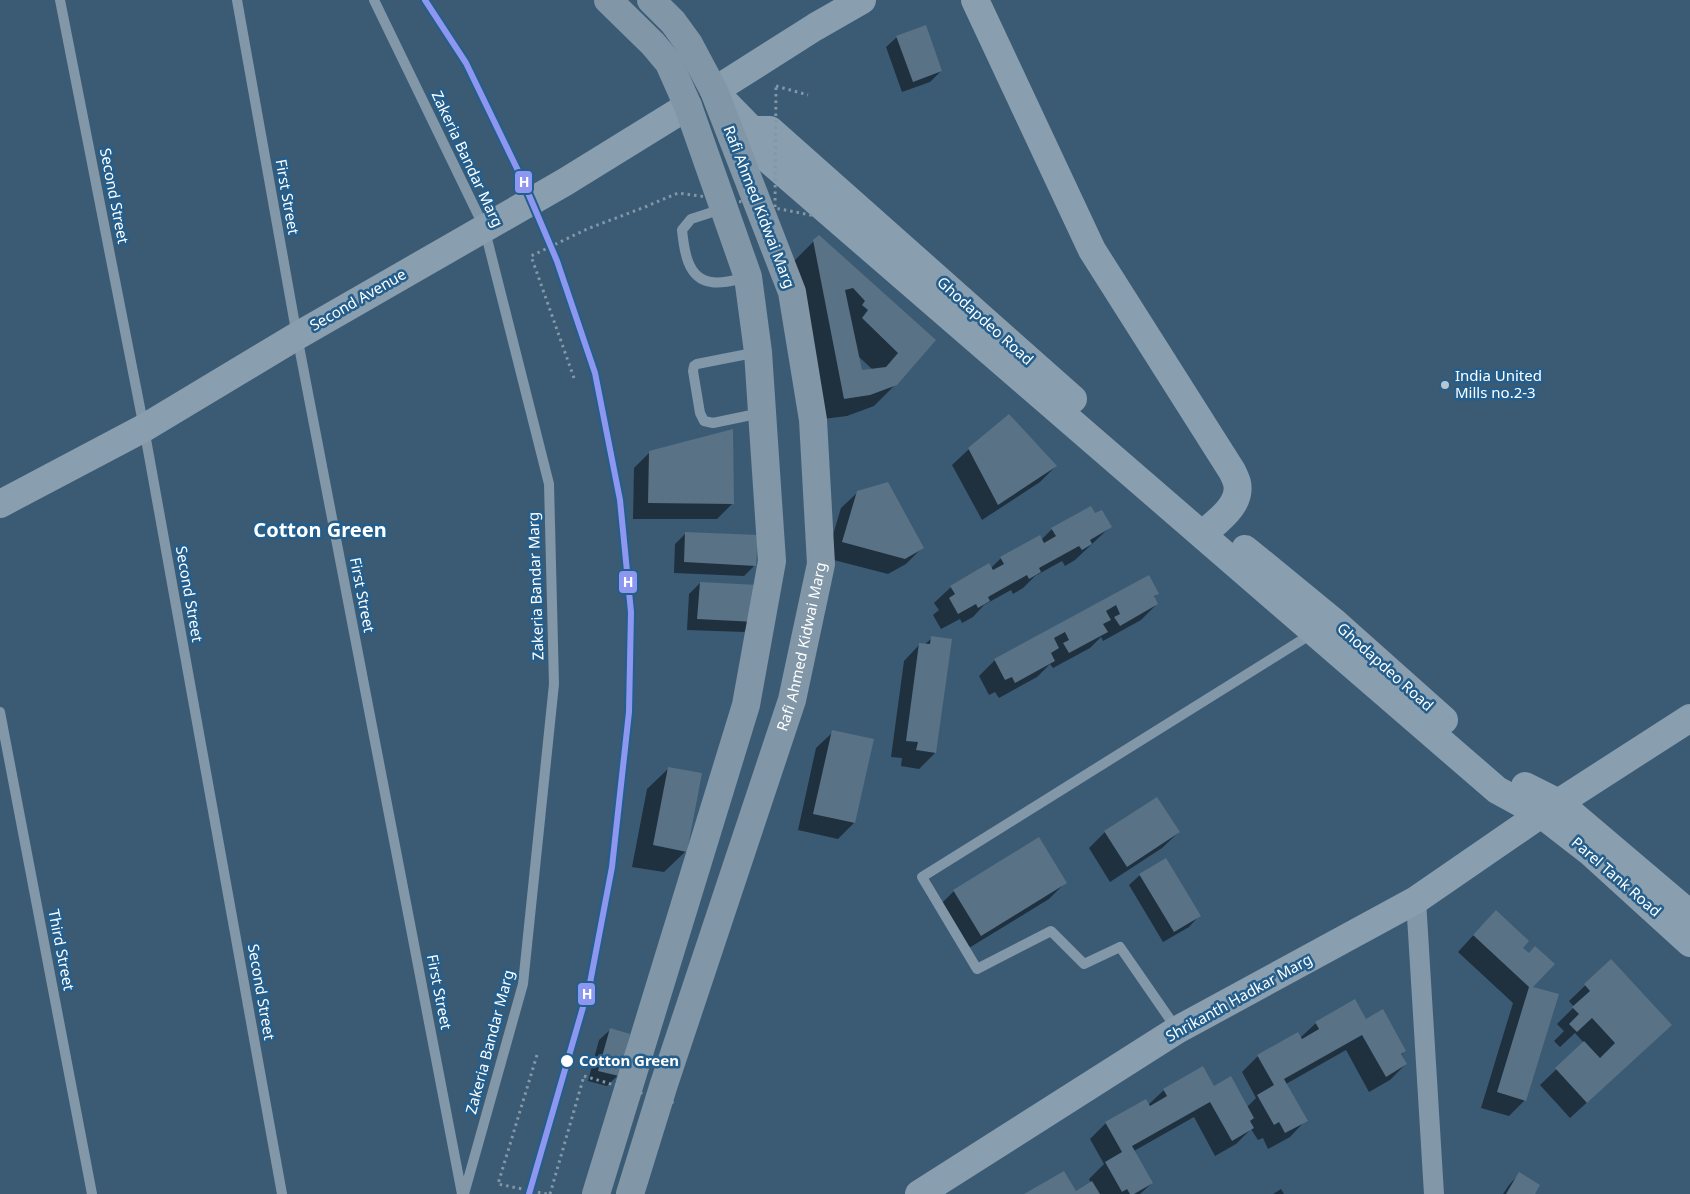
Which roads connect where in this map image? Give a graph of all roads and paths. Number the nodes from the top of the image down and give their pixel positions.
1 (60, 0) edge
2 (237, 0) edge
3 (374, 0) edge
4 (608, 0) edge
5 (651, 0) edge
6 (862, 0) edge
7 (974, 0) edge
8 (714, 91) junction
9 (808, 95) dead end
10 (688, 106) junction
11 (775, 207) junction
12 (724, 208) junction
13 (816, 216) dead end
14 (484, 227) junction
15 (748, 277) junction
16 (297, 336) junction
17 (758, 352) junction
18 (574, 378) dead end
19 (762, 413) junction
20 (144, 428) junction
21 (0, 504) edge
22 (1208, 529) junction
23 (1314, 632) junction
24 (0, 712) edge
25 (1690, 718) edge
26 (1550, 809) junction
27 (1416, 900) junction
28 (1690, 914) edge
29 (1690, 943) edge
30 (1177, 1030) junction
31 (537, 1055) dead end
32 (674, 1103) dead end
33 (92, 1194) edge
34 (282, 1194) edge
35 (463, 1194) edge
36 (549, 1194) edge
37 (596, 1194) edge
38 (630, 1194) edge
39 (919, 1194) edge
40 (1434, 1194) edge

1 - 20 lane, Second Street
2 - 16 lane, First Street
3 - 14 lane, Zakeria Bandar Marg
4 - 10 main road, Rafi Ahmed Kidwai Marg
5 - 8 main road, Rafi Ahmed Kidwai Marg
6 - 8 main road
7 - 22 main road
8 - 10 street, Second Avenue
8 - 22 main road, Ghodapdeo Road
8 - 38 main road, Rafi Ahmed Kidwai Marg
9 - 11 path, bridge
10 - 12 main road, Rafi Ahmed Kidwai Marg
10 - 14 main road, Second Avenue
11 - 13 path, bridge
11 - 18 path, bridge
12 - 15 main road, Rafi Ahmed Kidwai Marg
12 - 15 lane
14 - 16 main road, Second Avenue
14 - 35 lane, Zakeria Bandar Marg
15 - 17 main road, Rafi Ahmed Kidwai Marg
16 - 20 main road, Second Avenue
16 - 35 lane, First Street
17 - 19 main road, Rafi Ahmed Kidwai Marg
17 - 19 lane
19 - 37 main road, Rafi Ahmed Kidwai Marg
20 - 21 main road, Second Avenue
20 - 34 lane, Second Street
22 - 23 main road, Ghodapdeo Road
22 - 26 main road, Ghodapdeo Road
23 - 26 main road, Ghodapdeo Road
23 - 30 lane
24 - 33 lane, Third Street
25 - 26 main road, Shrikanth Hadkar Marg
26 - 27 main road, Shrikanth Hadkar Marg
26 - 28 main road
26 - 29 main road, Parel Tank Road
27 - 30 main road, Shrikanth Hadkar Marg
27 - 40 street
30 - 39 main road, Shrikanth Hadkar Marg
31 - 36 path
32 - 36 path, bridge

